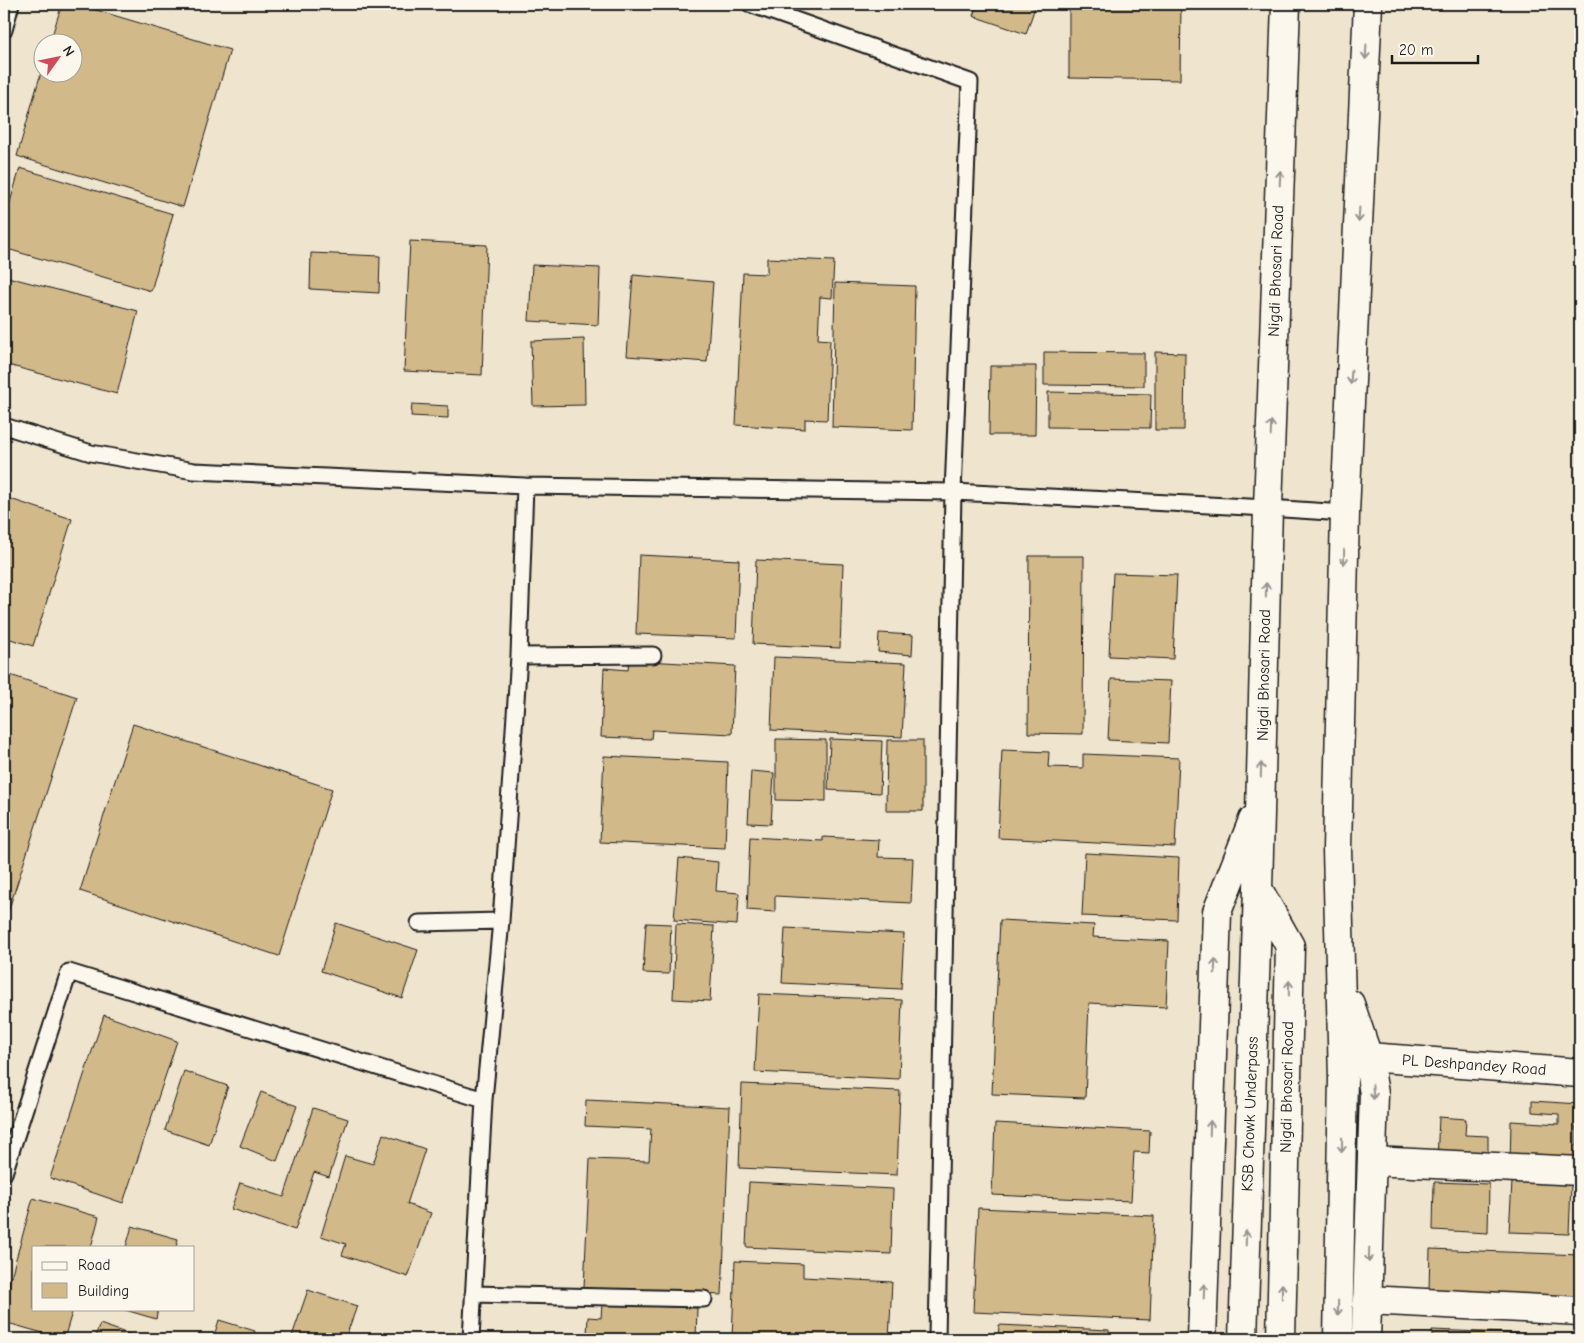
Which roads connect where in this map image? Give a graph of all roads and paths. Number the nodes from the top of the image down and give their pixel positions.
1 (11, 4) edge
2 (750, 4) edge
3 (1286, 4) edge
4 (1368, 4) edge
5 (4, 30) edge
6 (4, 426) edge
7 (525, 486) junction
8 (953, 492) junction
9 (1268, 508) junction
10 (1345, 514) junction
11 (653, 655) dead end
12 (519, 656) junction
13 (1260, 803) junction
14 (1258, 889) junction
15 (502, 922) junction
16 (419, 923) dead end
17 (1342, 978) junction
18 (1368, 1057) junction
19 (1580, 1073) edge
20 (484, 1100) junction
21 (1372, 1161) junction
22 (1580, 1171) edge
23 (4, 1173) edge
24 (473, 1294) junction
25 (704, 1299) dead end
26 (1367, 1300) junction
27 (1580, 1311) edge
28 (471, 1339) edge
29 (937, 1339) edge
30 (1202, 1339) edge
31 (1243, 1339) edge
32 (1281, 1339) edge
33 (1338, 1339) edge
34 (1366, 1339) edge

1 - 5 lane
2 - 8 lane
9 -> 3 main road, Nigdi Bhosari Road
4 -> 10 main road
6 - 7 lane
7 - 8 lane
7 - 12 lane
8 - 9 lane
8 - 29 lane
9 - 10 lane
13 -> 9 main road, Nigdi Bhosari Road
10 -> 17 main road
11 - 12 lane
12 - 15 lane
13 - 14 main road, Nigdi Bhosari Road
30 -> 13 main road
31 -> 14 main road, KSB Chowk Underpass
32 -> 14 main road, Nigdi Bhosari Road
15 - 16 lane
15 - 20 lane
17 - 18 main road
17 -> 33 main road
18 - 19 main road, PL Deshpandey Road
18 -> 21 main road
20 - 23 lane
20 - 24 lane
21 - 22 main road
21 -> 26 main road
24 - 25 lane
24 - 28 lane
26 - 27 main road
26 - 34 main road

